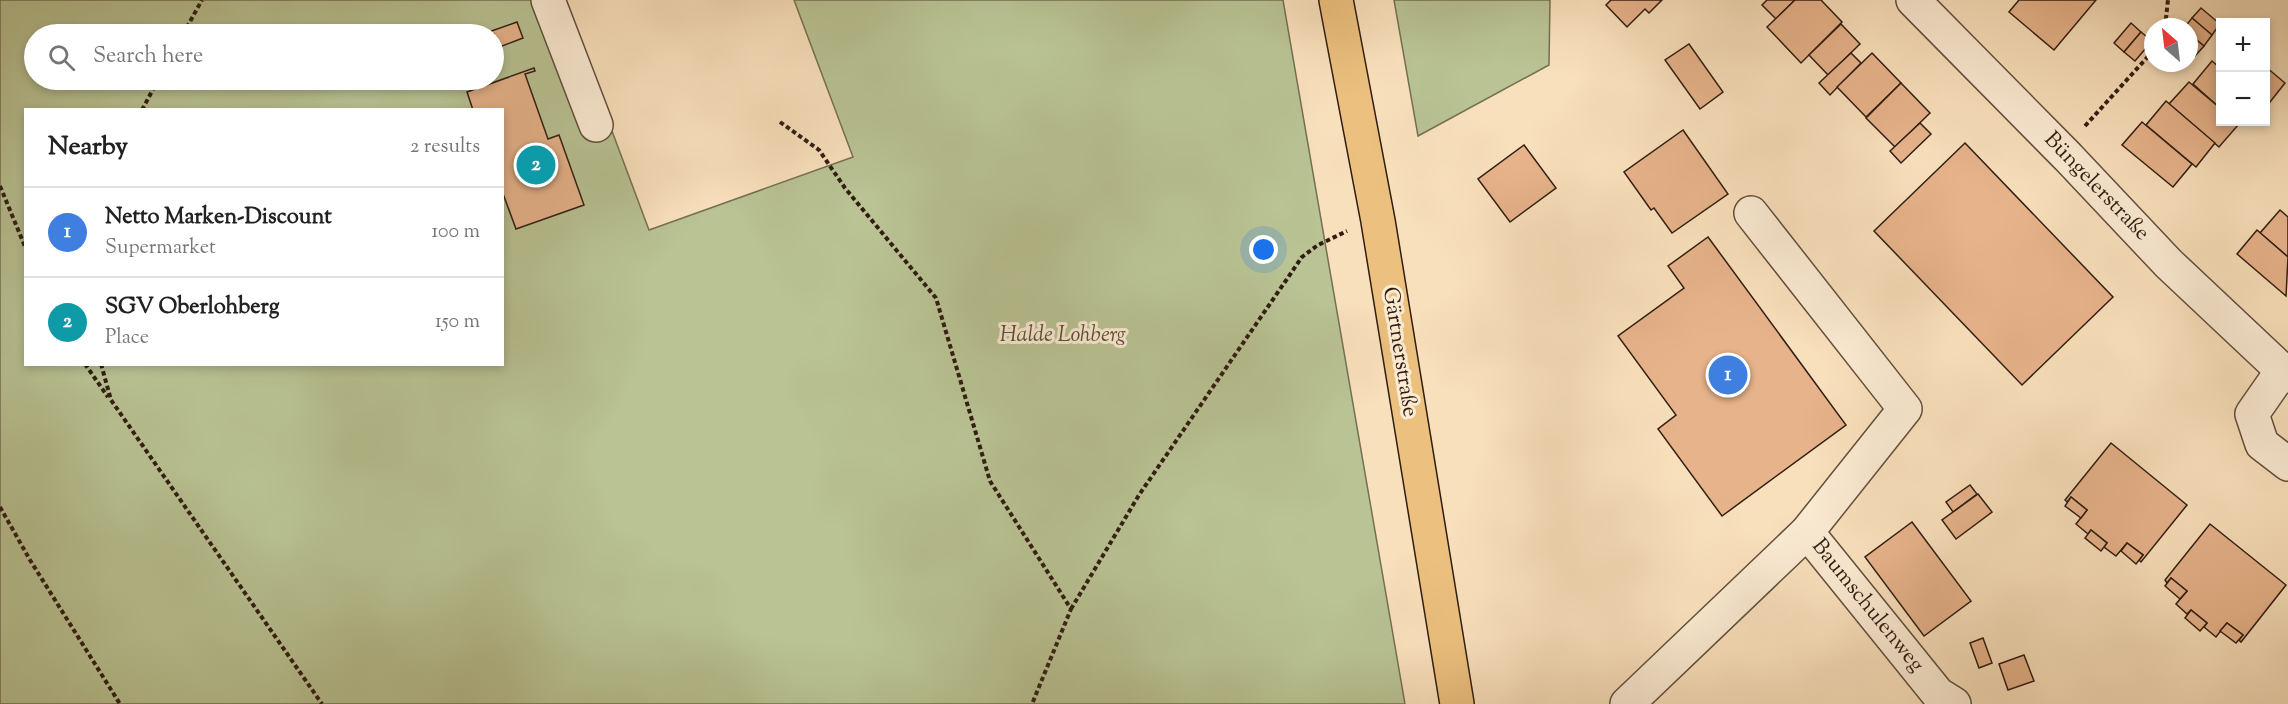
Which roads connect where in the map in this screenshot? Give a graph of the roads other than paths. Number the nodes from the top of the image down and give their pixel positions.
1 (548, 0) edge
2 (1336, 0) edge
3 (1912, 0) edge
4 (1945, 13) edge
5 (596, 126) dead end
6 (1751, 213) dead end
7 (2285, 374) edge
8 (2288, 464) edge
9 (1807, 532) junction
10 (1457, 704) edge
11 (1627, 704) edge
12 (1954, 704) edge

1 - 5 street
2 - 10 main road, Gärtnerstraße
3 - 4 street, Büngelerstraße
4 - 7 street, Büngelerstraße
6 - 9 street
7 - 8 street, Büngelerstraße
9 - 11 street
9 - 12 street, Baumschulenweg

